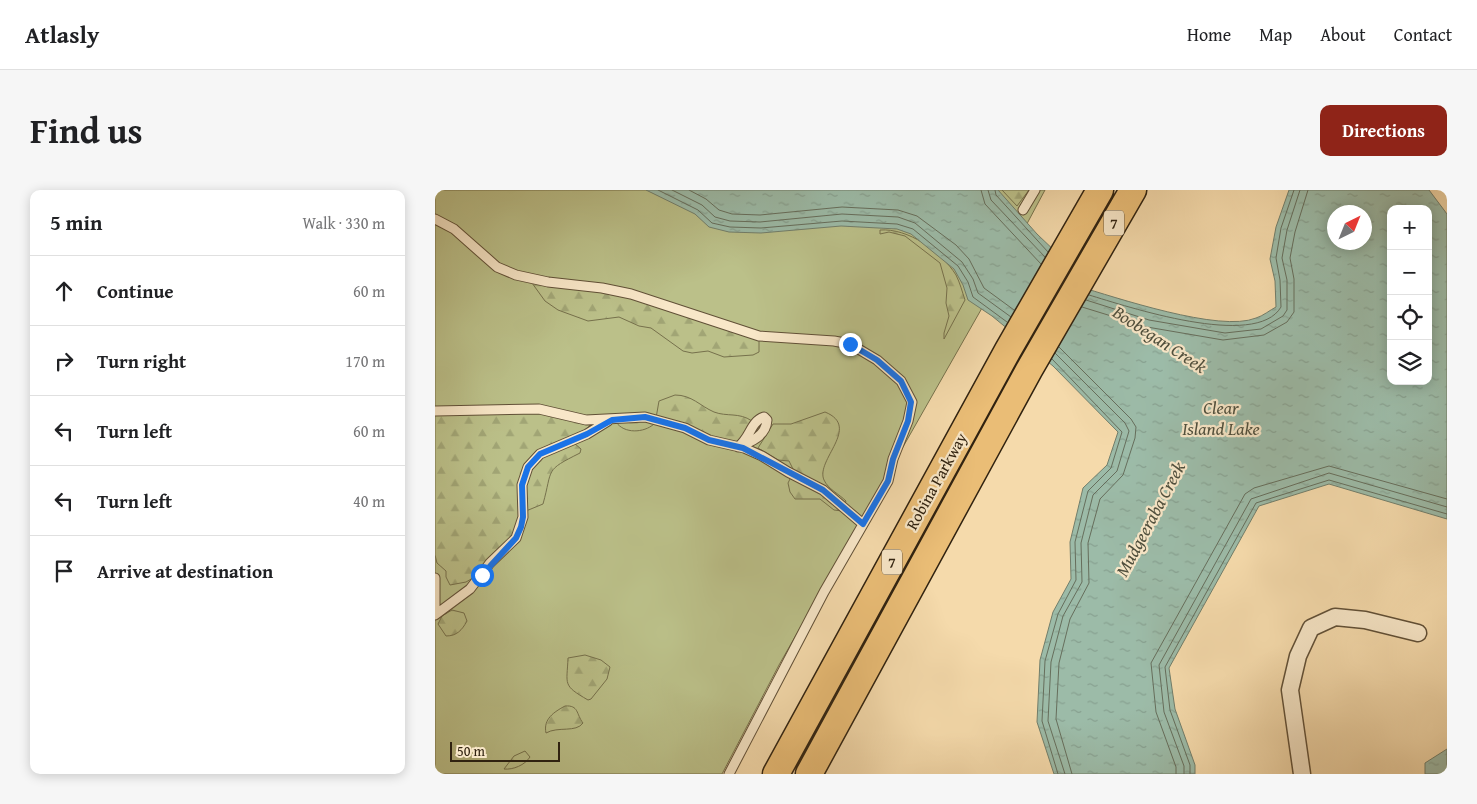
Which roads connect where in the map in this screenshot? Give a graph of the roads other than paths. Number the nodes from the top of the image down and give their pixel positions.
1 (1035, 190) edge
2 (1100, 190) edge
3 (1133, 190) edge
4 (1023, 210) dead end
5 (435, 220) edge
6 (435, 410) edge
7 (586, 420) junction
8 (612, 420) junction
9 (591, 431) junction
10 (863, 524) junction
11 (435, 578) edge
12 (436, 592) edge
13 (451, 602) junction
14 (435, 609) edge
15 (435, 615) edge
16 (1419, 633) dead end
17 (729, 774) edge
18 (776, 774) edge
19 (809, 774) edge
20 (1302, 774) edge

1 - 4 lane
2 - 18 main road, Robina Parkway / 7
3 - 19 main road, Robina Parkway / 7
5 - 10 lane
6 - 7 lane
7 - 8 lane
7 - 9 lane
8 - 9 lane
8 - 10 lane
9 - 13 lane
10 - 17 lane
11 - 12 lane
12 - 13 lane
12 - 14 lane
13 - 15 lane
16 - 20 street

